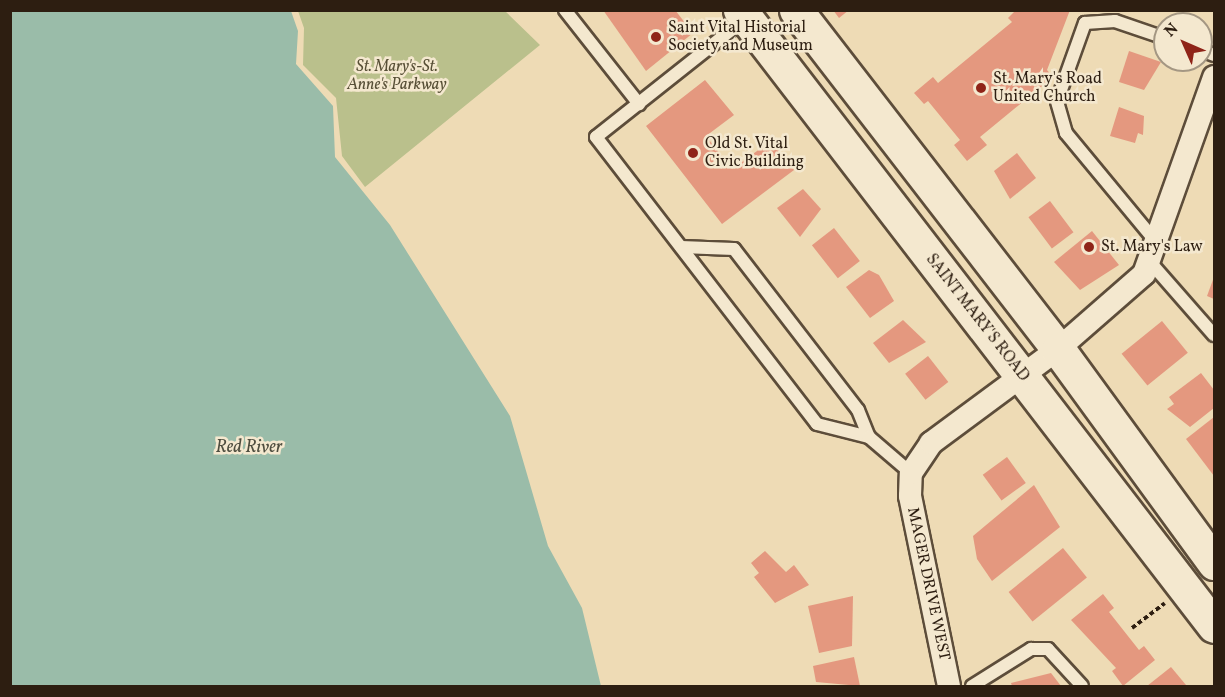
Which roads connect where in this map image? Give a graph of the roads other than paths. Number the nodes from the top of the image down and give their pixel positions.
1 (565, 10) edge
2 (796, 10) edge
3 (748, 13) edge
4 (1153, 34) edge
5 (1215, 76) edge
6 (639, 104) junction
7 (681, 247) junction
8 (1154, 253) junction
9 (1215, 335) edge
10 (1040, 362) junction
11 (869, 437) junction
12 (911, 473) junction
13 (1215, 563) edge
14 (1215, 626) edge
15 (949, 687) edge
16 (972, 687) edge
17 (1082, 687) edge

1 - 6 lane
2 - 10 main road, SAINT MARY'S ROAD
3 - 6 lane
3 - 10 main road, SAINT MARY'S ROAD
4 - 8 lane
5 - 8 street
6 - 7 lane
7 - 11 lane
7 - 11 lane
8 - 9 lane
8 - 10 street
10 - 12 street
10 - 13 main road, SAINT MARY'S ROAD
10 - 14 main road, SAINT MARY'S ROAD
11 - 12 lane
12 - 15 street, MAGER DRIVE WEST
16 - 17 lane

